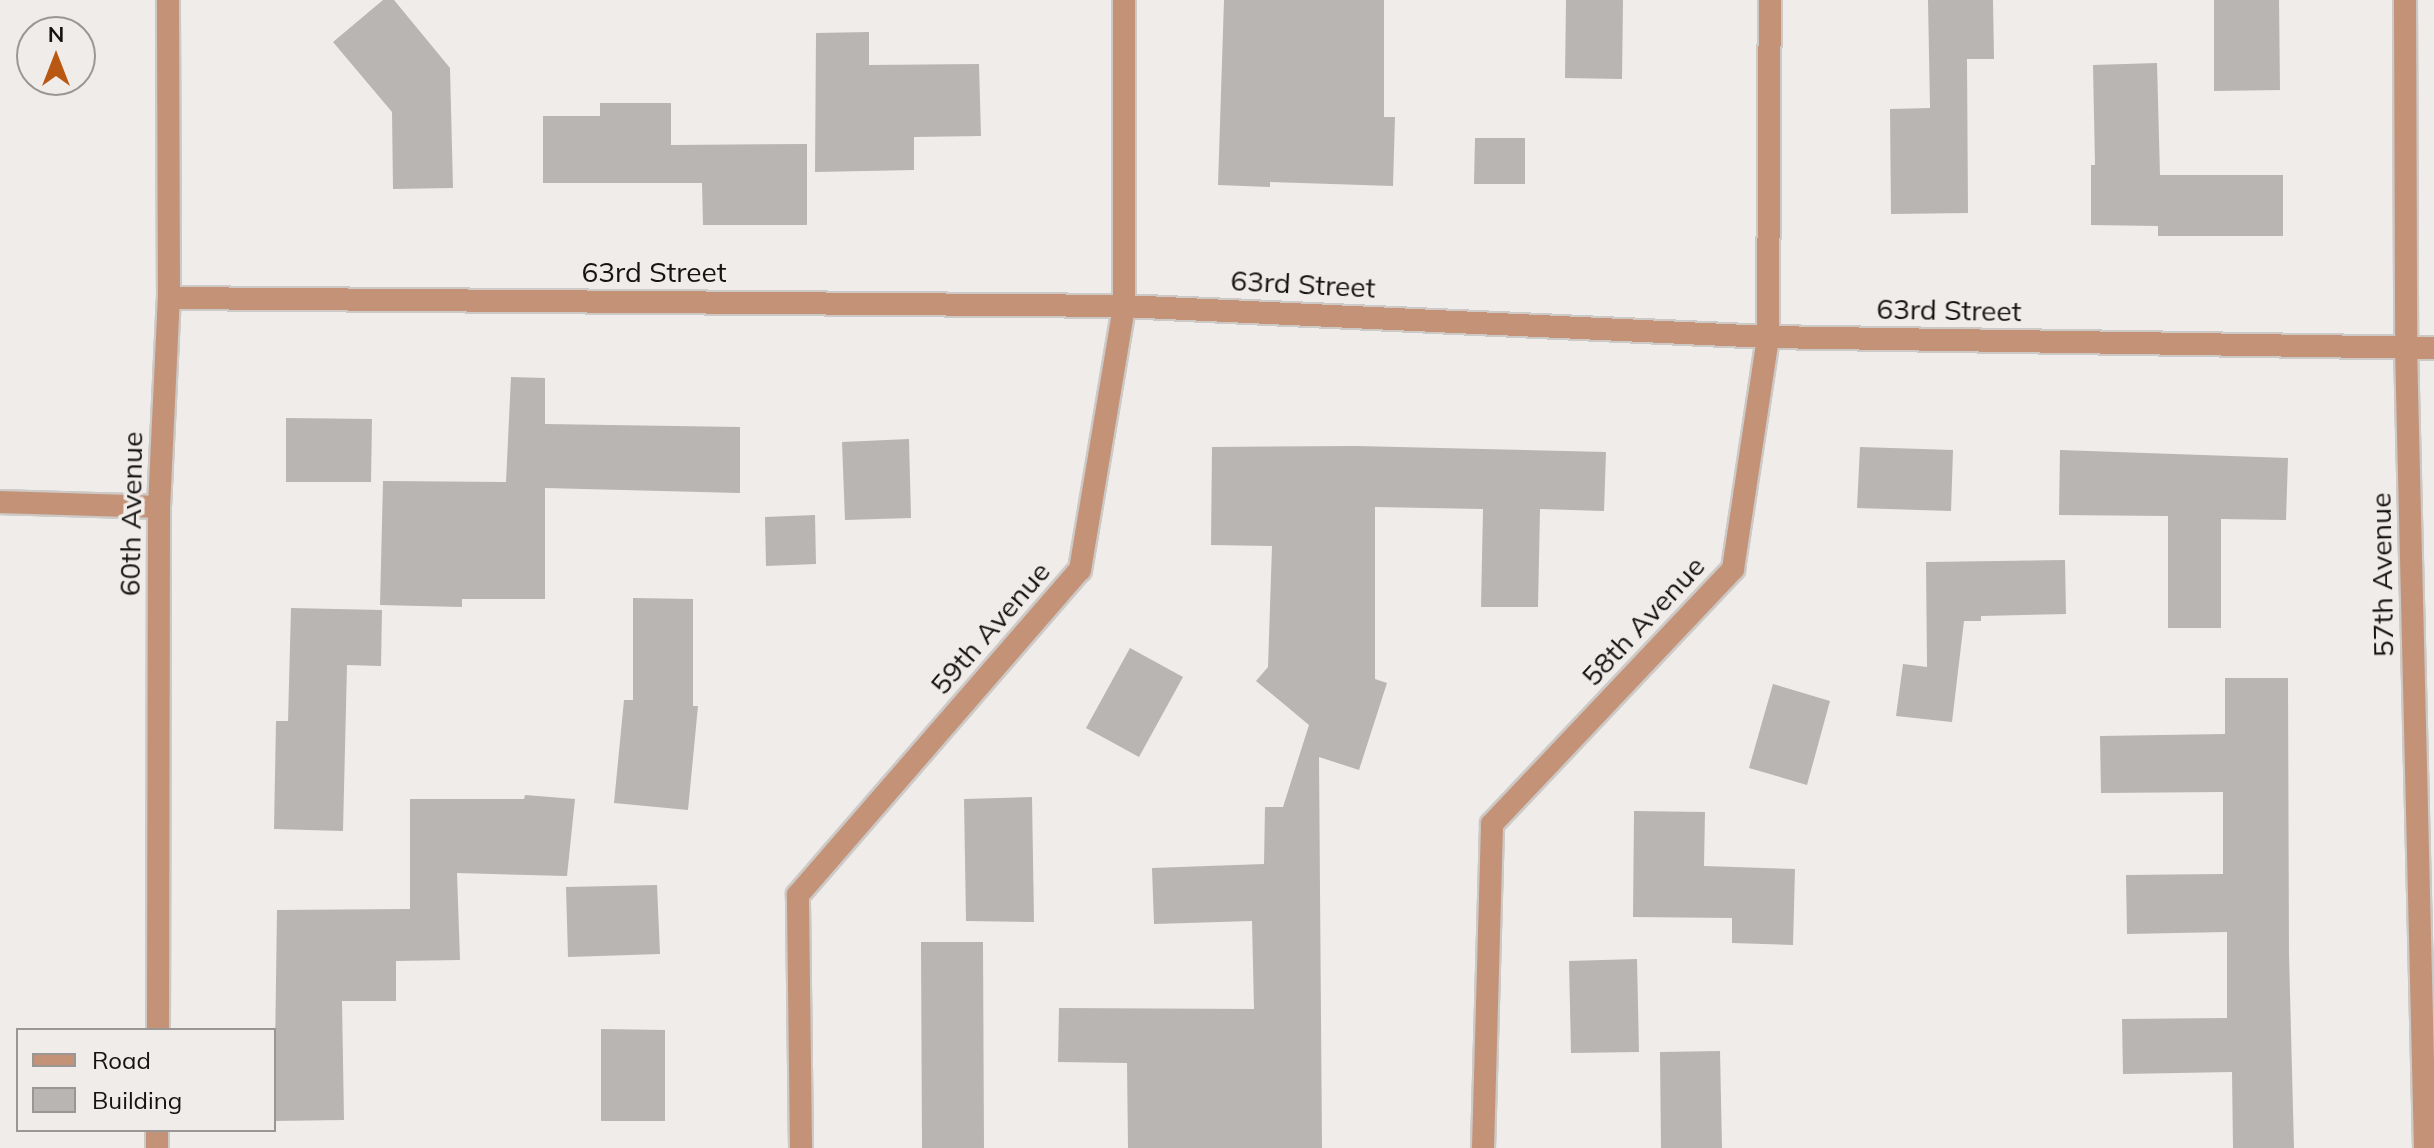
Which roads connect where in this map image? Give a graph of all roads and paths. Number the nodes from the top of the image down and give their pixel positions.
1 (168, 0) edge
2 (1124, 0) edge
3 (1770, 0) edge
4 (2405, 0) edge
5 (169, 298) junction
6 (1124, 306) junction
7 (1768, 337) junction
8 (2406, 347) junction
9 (2434, 348) edge
10 (0, 502) edge
11 (159, 507) junction
12 (158, 1028) edge
13 (801, 1148) edge
14 (1483, 1148) edge
15 (2425, 1148) edge

1 - 5 street, 60th Avenue
2 - 6 street, 59th Avenue
3 - 7 street, 58th Avenue
4 - 8 street, 57th Avenue
5 - 6 street, 63rd Street
5 - 11 street, 60th Avenue
6 - 7 street, 63rd Street
6 - 13 street, 59th Avenue
7 - 8 street, 63rd Street
7 - 14 street, 58th Avenue
8 - 9 street, 63rd Street
8 - 15 street, 57th Avenue
10 - 11 street
11 - 12 street, 60th Avenue

